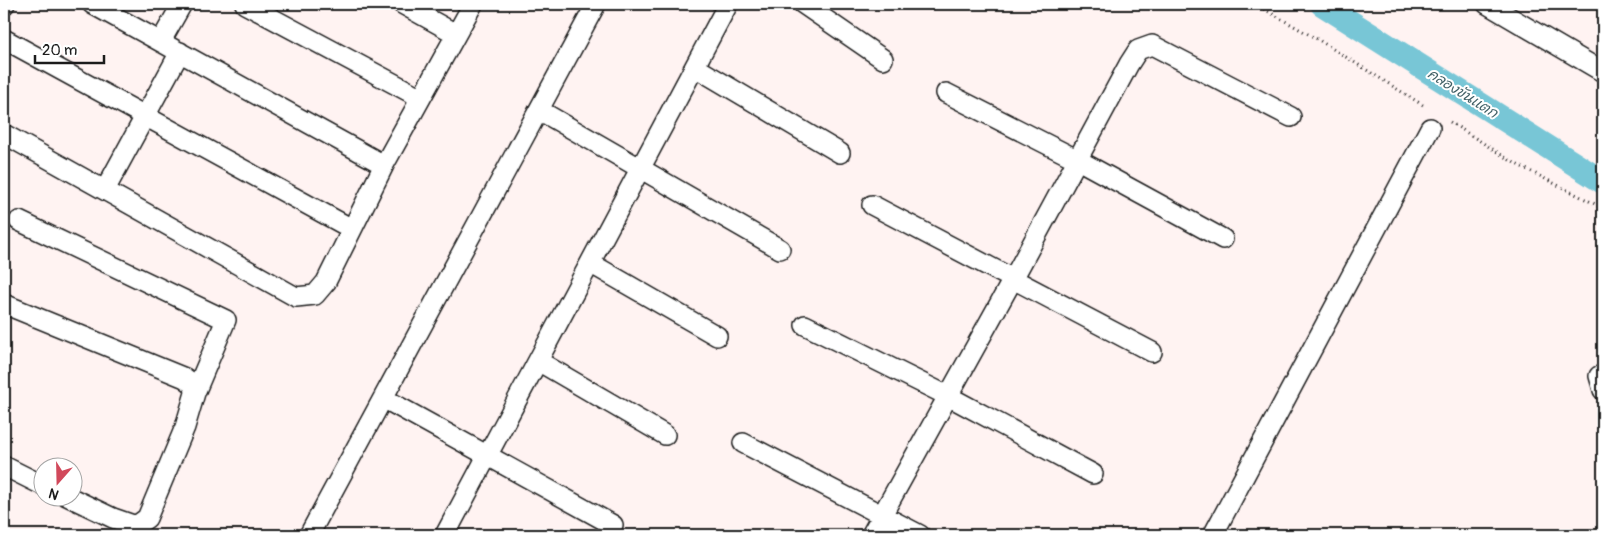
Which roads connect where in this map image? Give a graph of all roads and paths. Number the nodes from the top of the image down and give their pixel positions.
1 (92, 4) edge
2 (182, 4) edge
3 (245, 4) edge
4 (402, 4) edge
5 (473, 4) edge
6 (596, 4) edge
7 (728, 4) edge
8 (803, 4) edge
9 (1487, 4) edge
10 (456, 34) junction
11 (4, 39) edge
12 (161, 41) junction
13 (180, 52) junction
14 (884, 59) dead end
15 (695, 67) junction
16 (1603, 72) edge
17 (946, 93) dead end
18 (421, 98) junction
19 (539, 110) junction
20 (145, 115) junction
21 (1291, 117) dead end
22 (1430, 128) dead end
23 (4, 134) edge
24 (840, 153) dead end
25 (1078, 160) junction
26 (384, 165) junction
27 (640, 169) junction
28 (104, 190) junction
29 (872, 205) dead end
30 (19, 221) dead end
31 (352, 229) junction
32 (1223, 239) dead end
33 (780, 249) dead end
34 (590, 263) junction
35 (1013, 279) junction
36 (4, 304) edge
37 (805, 325) dead end
38 (717, 336) dead end
39 (1152, 352) dead end
40 (538, 362) junction
41 (195, 393) junction
42 (948, 396) junction
43 (383, 398) junction
44 (665, 435) dead end
45 (743, 443) dead end
46 (487, 456) junction
47 (4, 466) edge
48 (1093, 474) dead end
49 (32, 480) edge
50 (82, 503) edge
51 (883, 516) junction
52 (613, 525) dead end
53 (308, 535) edge
54 (445, 535) edge
55 (871, 535) edge
56 (920, 535) edge
57 (1213, 535) edge

1 - 12 street
2 - 12 street
3 - 18 street
4 - 10 street
5 - 10 street
6 - 19 street
7 - 15 street
8 - 14 street
9 - 16 street
10 - 18 street
11 - 20 street
12 - 13 street
13 - 20 street
13 - 26 street
15 - 24 street
15 - 27 street
17 - 25 street
18 - 26 street
19 - 27 street
19 - 43 street
20 - 28 street
20 - 31 street
21 - 25 street
22 - 57 street
23 - 28 street
25 - 32 street
25 - 35 street
26 - 31 street
27 - 33 street
27 - 34 street
28 - 31 street
29 - 35 street
30 - 41 street
34 - 38 street
34 - 40 street
35 - 39 street
35 - 42 street
36 - 41 street
37 - 42 street
40 - 44 street
40 - 46 street
41 - 50 street
42 - 48 street
42 - 51 street
43 - 46 street
43 - 53 street
45 - 51 street
46 - 52 street
46 - 54 street
47 - 49 street
51 - 55 street
51 - 56 street

